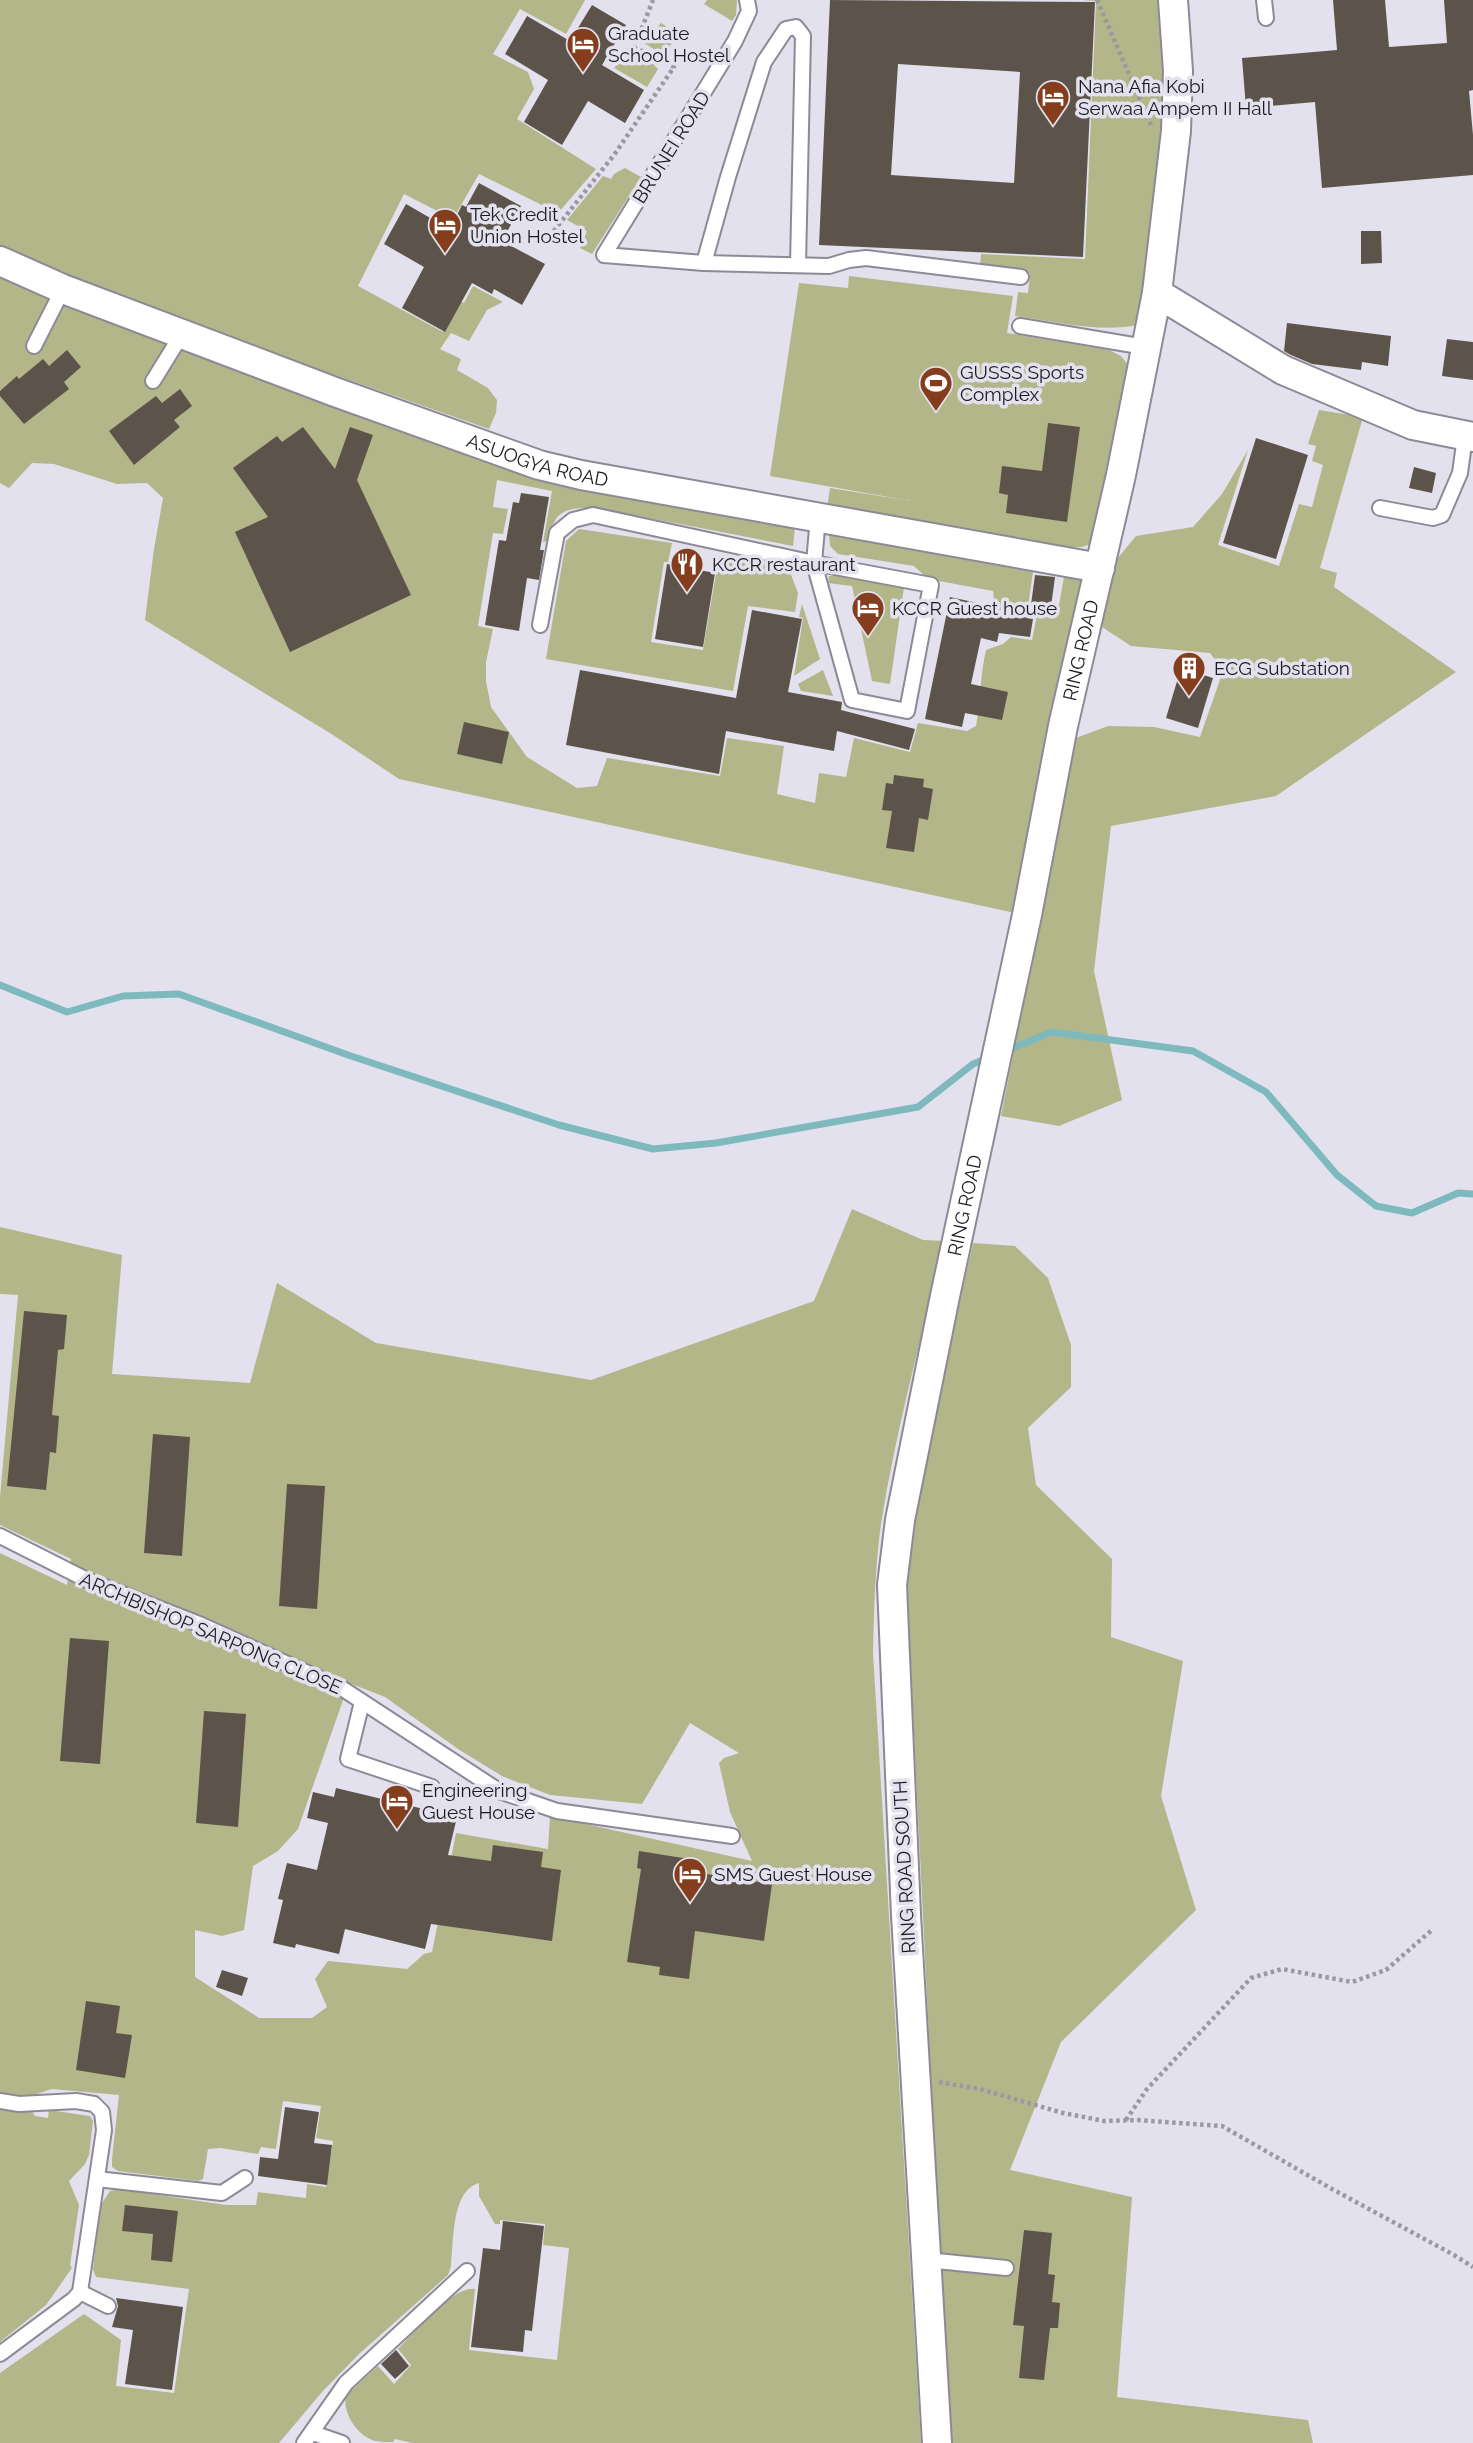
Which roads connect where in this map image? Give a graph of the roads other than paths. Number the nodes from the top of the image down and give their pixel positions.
1 (747, 0) edge
2 (1173, 0) edge
3 (1264, 0) edge
4 (1266, 18) dead end
5 (0, 261) edge
6 (704, 263) junction
7 (798, 265) junction
8 (1021, 277) dead end
9 (63, 289) junction
10 (1157, 293) junction
11 (1020, 326) dead end
12 (182, 334) junction
13 (34, 346) dead end
14 (1145, 347) junction
15 (153, 381) dead end
16 (1469, 437) edge
17 (1381, 508) dead end
18 (818, 516) junction
19 (814, 563) junction
20 (1100, 568) junction
21 (540, 625) dead end
22 (945, 1296) joint
23 (0, 1535) edge
24 (362, 1702) junction
25 (432, 1787) dead end
26 (732, 1836) dead end
27 (0, 2101) edge
28 (245, 2178) dead end
29 (97, 2179) junction
30 (927, 2260) junction
31 (1006, 2268) dead end
32 (467, 2271) dead end
33 (80, 2292) junction
34 (107, 2306) dead end
35 (0, 2354) edge
36 (308, 2438) edge
37 (342, 2443) edge
38 (937, 2443) edge

1 - 6 lane, BRUNEI ROAD
2 - 10 street, RING ROAD
3 - 4 lane
5 - 9 street, ASUOGYA ROAD
6 - 7 lane
6 - 7 lane
7 - 8 lane
9 - 12 street, ASUOGYA ROAD
9 - 13 lane
10 - 14 street, RING ROAD
10 - 16 street
11 - 14 lane
12 - 15 lane
12 - 18 street, ASUOGYA ROAD
14 - 20 street, RING ROAD
16 - 17 lane
18 - 19 lane
18 - 20 street, ASUOGYA ROAD
19 - 19 lane
19 - 21 lane
20 - 22 street, RING ROAD
22 - 30 street, RING ROAD SOUTH
23 - 24 lane, ARCHBISHOP SARPONG CLOSE
24 - 25 lane
24 - 26 lane, ARCHBISHOP SARPONG CLOSE
27 - 29 lane
28 - 29 lane
29 - 33 lane
30 - 31 lane
30 - 38 street, RING ROAD SOUTH
32 - 36 lane
33 - 34 lane
33 - 35 lane
36 - 37 lane

